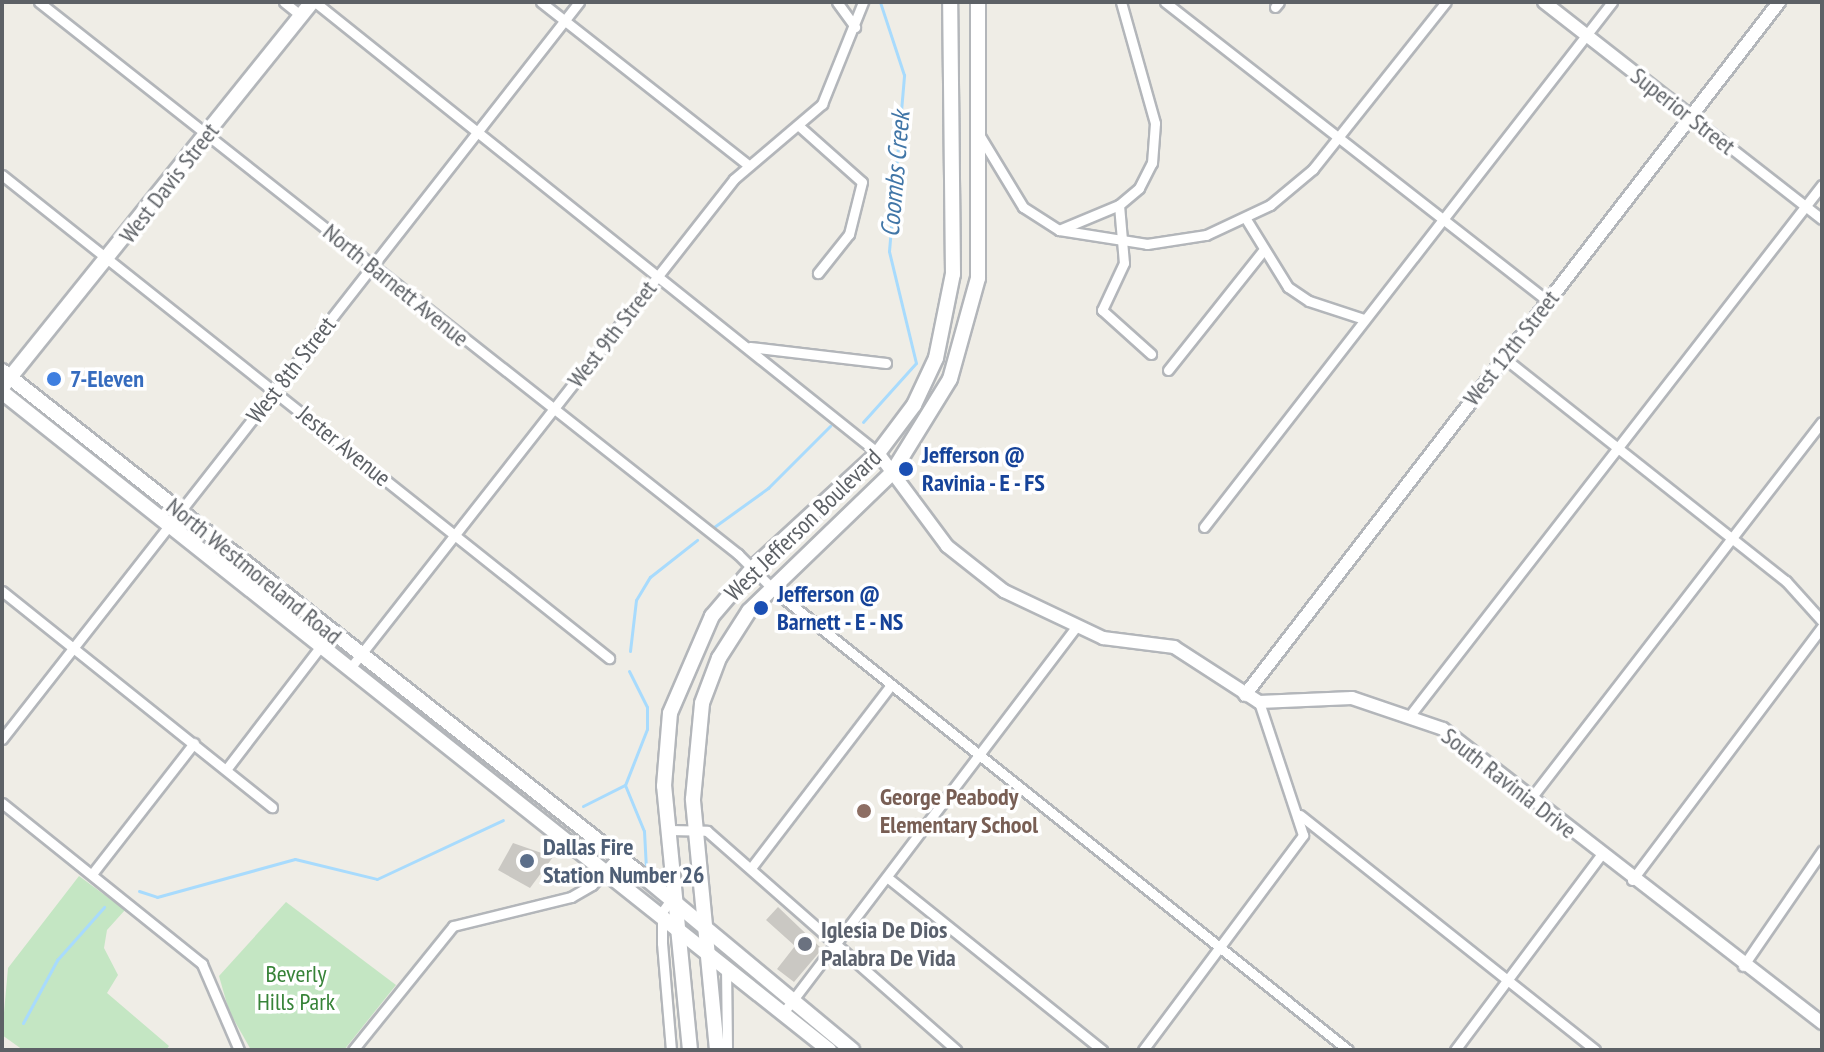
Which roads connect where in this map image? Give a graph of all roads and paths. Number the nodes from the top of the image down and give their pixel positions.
1 (39, 2) edge
2 (284, 2) edge
3 (314, 2) edge
4 (541, 2) edge
5 (579, 2) edge
6 (837, 2) edge
7 (863, 2) edge
8 (950, 2) edge
9 (978, 2) edge
10 (1121, 2) edge
11 (1165, 2) edge
12 (1446, 2) edge
13 (1544, 2) edge
14 (1612, 2) edge
15 (1779, 2) edge
16 (301, 16) junction
17 (564, 21) junction
18 (855, 27) junction
19 (1586, 35) junction
20 (1690, 116) junction
21 (799, 126) junction
22 (949, 130) junction
23 (478, 131) junction
24 (977, 131) junction
25 (207, 135) junction
26 (1340, 139) junction
27 (748, 165) junction
28 (2, 175) edge
29 (1822, 185) edge
30 (1119, 205) junction
31 (1805, 206) junction
32 (1246, 219) junction
33 (1443, 219) junction
34 (1822, 219) edge
35 (1059, 230) junction
36 (1123, 242) junction
37 (1262, 252) junction
38 (109, 260) junction
39 (373, 265) junction
40 (818, 273) dead end
41 (659, 275) junction
42 (1547, 300) junction
43 (1364, 319) junction
44 (749, 347) junction
45 (1151, 354) dead end
46 (1503, 357) junction
47 (886, 363) dead end
48 (1168, 370) dead end
49 (7, 388) edge
50 (275, 390) junction
51 (553, 409) junction
52 (1822, 422) edge
53 (1619, 447) junction
54 (878, 453) junction
55 (892, 473) junction
56 (181, 511) junction
57 (171, 524) junction
58 (1204, 527) dead end
59 (454, 535) junction
60 (1732, 539) junction
61 (753, 568) junction
62 (771, 588) junction
63 (2, 591) edge
64 (1822, 621) edge
65 (1077, 626) junction
66 (1822, 627) edge
67 (327, 638) junction
68 (74, 648) junction
69 (609, 658) dead end
70 (355, 661) junction
71 (891, 685) junction
72 (1245, 695) junction
73 (1259, 702) junction
74 (1411, 714) junction
75 (2, 739) edge
76 (194, 743) junction
77 (980, 755) junction
78 (228, 767) junction
79 (501, 776) junction
80 (1531, 798) junction
81 (2, 803) edge
82 (272, 807) dead end
83 (1300, 815) junction
84 (696, 829) junction
85 (668, 830) junction
86 (1822, 851) edge
87 (1601, 855) junction
88 (617, 857) junction
89 (673, 861) junction
90 (751, 868) junction
91 (606, 871) junction
92 (92, 874) junction
93 (888, 878) junction
94 (648, 880) junction
95 (1632, 880) junction
96 (670, 907) junction
97 (679, 926) junction
98 (705, 931) junction
99 (837, 944) junction
100 (1220, 947) junction
101 (706, 949) junction
102 (726, 966) junction
103 (1743, 966) junction
104 (741, 979) junction
105 (1509, 980) junction
106 (726, 997) junction
107 (787, 1007) junction
108 (1822, 1023) edge
109 (239, 1050) edge
110 (353, 1050) edge
111 (671, 1050) edge
112 (690, 1050) edge
113 (717, 1050) edge
114 (727, 1050) edge
115 (829, 1050) edge
116 (852, 1050) edge
117 (956, 1050) edge
118 (1102, 1050) edge
119 (1143, 1050) edge
120 (1348, 1050) edge
121 (1455, 1050) edge
122 (1595, 1050) edge

1 - 25 street, North Barnett Avenue
2 - 16 street
3 - 16 main road, West Davis Street
3 - 23 street
4 - 17 street
5 - 17 street, West 8th Street
6 - 18 street
7 - 18 street, West 9th Street
8 - 22 main road, West Jefferson Boulevard
9 - 24 main road, West Jefferson Boulevard
10 - 30 street
11 - 26 street
12 - 26 street
13 - 19 street, Superior Street
14 - 19 street
15 - 20 street, West 12th Street
16 - 25 main road, West Davis Street
17 - 23 street, West 8th Street
17 - 27 street
18 - 21 street, West 9th Street
19 - 20 street, Superior Street
19 - 33 street
20 - 31 street, Superior Street
20 - 42 street, West 12th Street
21 - 27 street, West 9th Street
21 - 40 street
22 - 24 main road
22 - 54 main road, West Jefferson Boulevard
23 - 39 street, West 8th Street
23 - 41 street
24 - 35 street
24 - 55 main road, West Jefferson Boulevard
25 - 38 main road, West Davis Street
25 - 39 street, North Barnett Avenue
26 - 32 street
26 - 33 street
27 - 41 street, West 9th Street
28 - 38 street, Jester Avenue
29 - 31 street
30 - 35 street
30 - 36 street
31 - 34 street, Superior Street
31 - 53 street
32 - 36 street
32 - 37 street
33 - 42 street
33 - 43 street
35 - 36 street
36 - 45 street
37 - 43 street
37 - 48 street
38 - 49 main road, West Davis Street
38 - 50 street, Jester Avenue
39 - 50 street, West 8th Street
39 - 51 street, North Barnett Avenue
41 - 44 street
41 - 51 street, West 9th Street
42 - 46 street, West 12th Street
43 - 58 street
44 - 47 street
44 - 54 street
46 - 53 street
46 - 72 street, West 12th Street
49 - 56 main road, North Westmoreland Road
49 - 57 main road, North Westmoreland Road
50 - 56 street, West 8th Street
50 - 59 street, Jester Avenue
51 - 59 street, West 9th Street
51 - 61 street, North Barnett Avenue
52 - 60 street
53 - 60 street
53 - 74 street
54 - 55 street
54 - 61 main road, West Jefferson Boulevard
55 - 62 main road, West Jefferson Boulevard
55 - 65 street
56 - 57 street, West 8th Street
56 - 67 main road, North Westmoreland Road
57 - 67 main road, North Westmoreland Road
57 - 68 street, West 8th Street
59 - 69 street, Jester Avenue
59 - 70 street, West 9th Street
60 - 64 street
60 - 80 street
61 - 62 street, North Barnett Avenue
61 - 85 main road, West Jefferson Boulevard
62 - 71 street, North Barnett Avenue
62 - 84 main road, West Jefferson Boulevard
63 - 68 street
65 - 72 street
65 - 77 street
66 - 95 street
67 - 70 main road, North Westmoreland Road
67 - 78 street
68 - 75 street, West 8th Street
68 - 76 street
70 - 79 main road, North Westmoreland Road
71 - 77 street, North Barnett Avenue
71 - 90 street
72 - 73 street
73 - 74 street, South Ravinia Drive
73 - 83 street
74 - 80 street, South Ravinia Drive
76 - 78 street
76 - 92 street
77 - 93 street
77 - 100 street, North Barnett Avenue
78 - 82 street
79 - 88 main road
79 - 91 main road
80 - 87 street, South Ravinia Drive
81 - 92 street
83 - 100 street
83 - 105 street
84 - 85 street
84 - 90 street
84 - 98 main road, West Jefferson Boulevard
85 - 89 main road, West Jefferson Boulevard
86 - 103 street
87 - 95 street, South Ravinia Drive
87 - 105 street
88 - 91 street
88 - 94 main road
89 - 94 main road
89 - 96 main road, West Jefferson Boulevard
90 - 99 street
91 - 96 main road
91 - 110 street
92 - 109 street
93 - 99 street
93 - 118 street
94 - 96 main road
95 - 103 street, South Ravinia Drive
96 - 97 main road, West Jefferson Boulevard
96 - 98 main road
96 - 111 street
97 - 101 main road
97 - 112 main road, West Jefferson Boulevard
98 - 101 main road, West Jefferson Boulevard
98 - 107 main road
99 - 107 street
99 - 117 street
100 - 119 street
100 - 120 street, North Barnett Avenue
101 - 102 main road
101 - 113 main road, West Jefferson Boulevard
102 - 104 main road
102 - 106 street
103 - 108 street, South Ravinia Drive
104 - 106 street
104 - 107 main road
105 - 121 street
105 - 122 street
106 - 114 street
107 - 115 main road
107 - 116 main road

